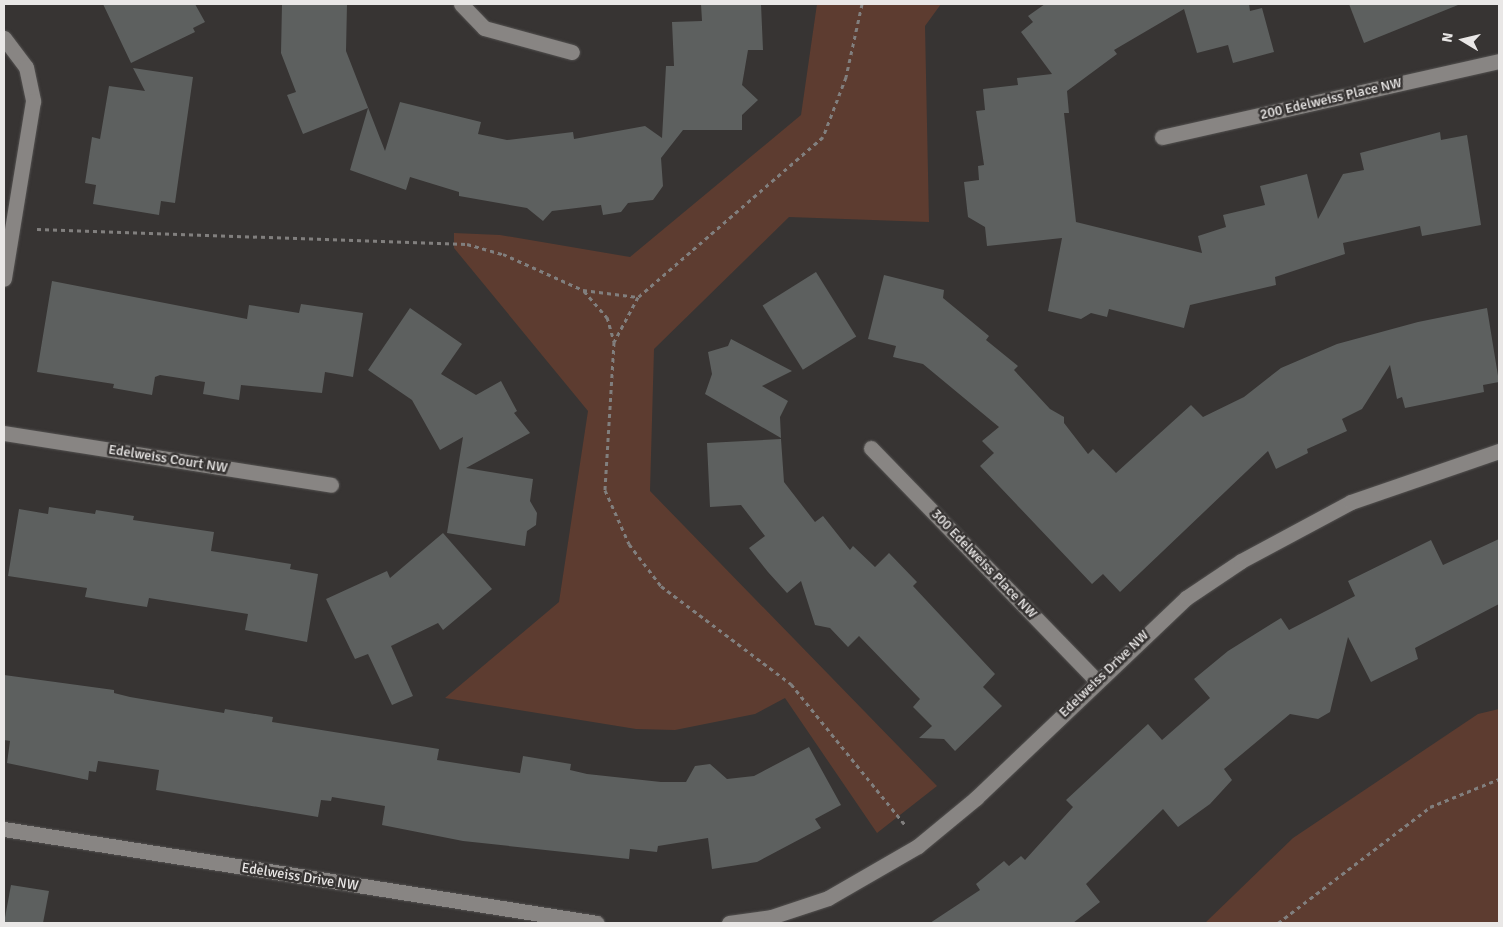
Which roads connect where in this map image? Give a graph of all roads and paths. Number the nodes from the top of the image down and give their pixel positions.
1 (461, 4) edge
2 (862, 4) edge
3 (4, 38) edge
4 (572, 52) dead end
5 (1499, 61) edge
6 (1162, 137) dead end
7 (12, 228) junction
8 (4, 279) edge
9 (584, 290) junction
10 (638, 297) junction
11 (614, 342) junction
12 (4, 433) edge
13 (872, 448) dead end
14 (1499, 451) edge
15 (331, 485) dead end
16 (1096, 680) junction
17 (1499, 779) edge
18 (4, 829) edge
19 (918, 846) junction
20 (597, 923) edge
21 (729, 923) edge
22 (1278, 923) edge

1 - 4 street
2 - 10 path
3 - 7 street
5 - 6 street, 200 Edelweiss Place NW
7 - 8 street
7 - 9 path
9 - 10 path
9 - 11 path
10 - 11 path
11 - 19 path
12 - 15 street, Edelweiss Court NW
13 - 16 street, 300 Edelweiss Place NW
14 - 16 street, Edelweiss Drive NW
16 - 19 street, Edelweiss Drive NW
17 - 22 path
18 - 20 street, Edelweiss Drive NW
19 - 21 street, Edelweiss Drive NW

